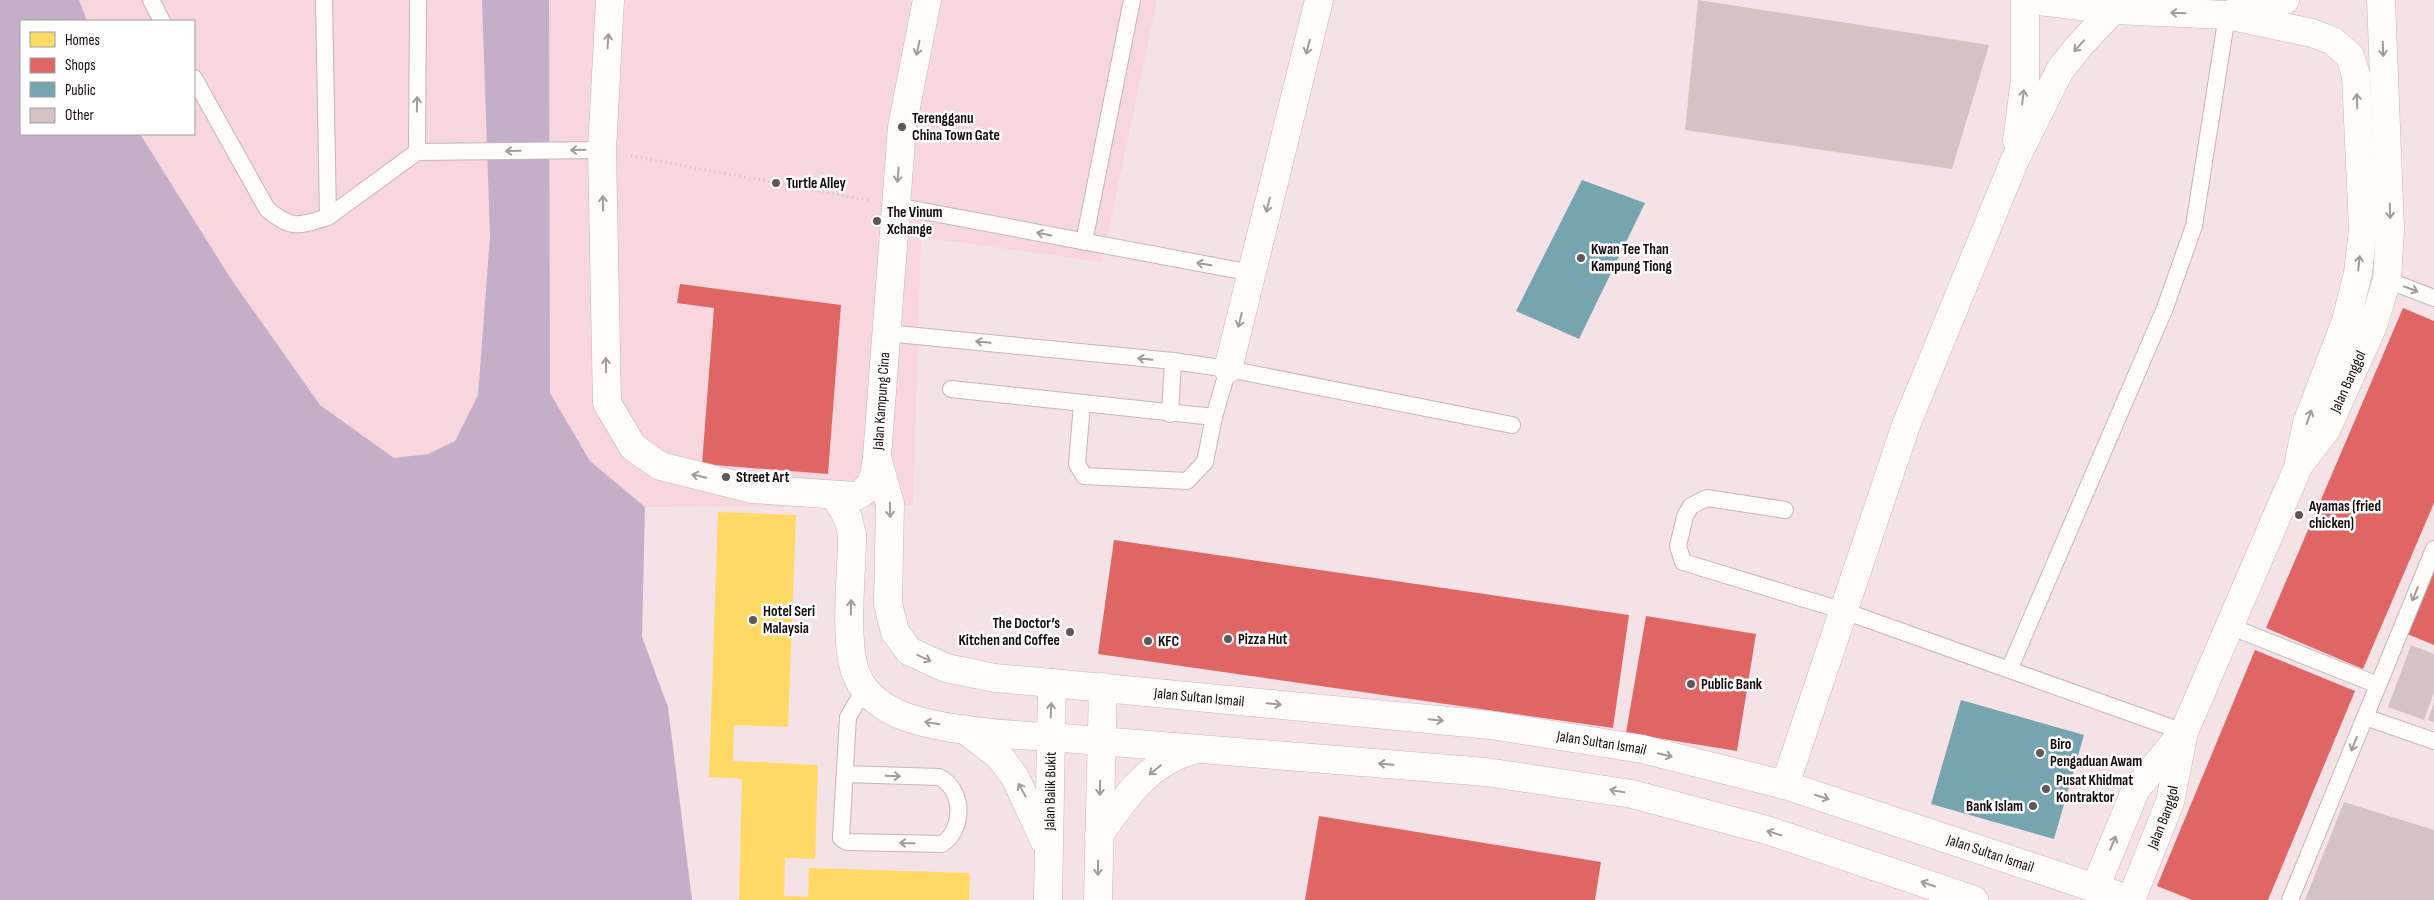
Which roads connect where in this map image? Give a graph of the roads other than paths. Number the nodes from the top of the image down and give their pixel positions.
1 (152, 0) edge
2 (324, 0) edge
3 (418, 0) edge
4 (610, 0) edge
5 (927, 0) edge
6 (1132, 0) edge
7 (1319, 0) edge
8 (2025, 0) edge
9 (2031, 0) edge
10 (2285, 0) edge
11 (2381, 0) edge
12 (2113, 10) junction
13 (2227, 15) junction
14 (162, 20) edge
15 (195, 80) edge
16 (602, 150) junction
17 (417, 152) junction
18 (2014, 162) junction
19 (896, 206) junction
20 (328, 217) junction
21 (1084, 242) junction
22 (1252, 272) junction
23 (2387, 280) junction
24 (2434, 298) edge
25 (886, 333) junction
26 (1173, 361) junction
27 (1228, 369) junction
28 (951, 389) dead end
29 (1082, 404) junction
30 (1170, 414) junction
31 (1214, 417) junction
32 (1512, 425) dead end
33 (877, 456) junction
34 (2298, 465) junction
35 (834, 495) junction
36 (1785, 510) dead end
37 (2434, 549) edge
38 (1844, 611) junction
39 (2229, 626) junction
40 (2009, 670) junction
41 (1052, 682) junction
42 (2378, 686) junction
43 (1104, 687) junction
44 (864, 690) junction
45 (2365, 717) junction
46 (964, 729) junction
47 (2184, 732) junction
48 (1050, 737) junction
49 (1100, 741) junction
50 (2434, 741) edge
51 (1198, 749) junction
52 (845, 774) junction
53 (1785, 785) junction
54 (1098, 835) junction
55 (1049, 851) junction
56 (2094, 888) junction
57 (1048, 900) edge
58 (1098, 900) edge
59 (1974, 900) edge
60 (2131, 900) edge
61 (2290, 900) edge

1 - 14 lane
2 - 20 lane
17 -> 3 lane
16 -> 4 street
5 -> 19 street, Jalan Kampung Cina
6 - 21 lane
7 -> 22 street
18 -> 8 street
9 - 12 street
10 - 13 street
11 -> 23 street, Jalan Banggol
13 -> 12 street
12 -> 18 street
34 -> 13 street
13 - 40 lane
15 - 20 lane
16 -> 17 lane
35 -> 16 street
17 - 20 lane
18 - 38 street
21 -> 19 lane
19 - 25 street, Jalan Kampung Cina
22 -> 21 lane
22 -> 27 street
23 -> 24 lane
23 - 34 street, Jalan Banggol
26 -> 25 lane
25 - 33 street, Jalan Kampung Cina
26 - 27 lane
26 - 30 lane
27 - 31 lane
27 - 32 lane
28 - 29 lane
29 - 30 lane
29 - 31 lane
30 - 31 lane
33 - 35 street
33 -> 41 street, Jalan Kampung Cina
34 - 39 street, Jalan Banggol
44 -> 35 street
36 - 38 lane
37 -> 42 lane
38 - 40 lane
38 - 53 street
39 - 42 lane
39 - 47 street, Jalan Banggol
40 - 47 lane
41 - 43 street, Jalan Sultan Ismail
48 -> 41 street, Jalan Balik Bukit
42 - 45 lane
43 - 49 street
43 -> 53 street, Jalan Sultan Ismail
46 -> 44 street
44 - 52 lane
45 - 50 lane
45 -> 61 lane
46 - 48 street
55 -> 46 street
56 -> 47 street, Jalan Banggol
47 - 60 street, Jalan Banggol
48 - 49 street
48 - 55 street, Jalan Balik Bukit
49 - 51 street
49 -> 54 street
51 -> 54 street
59 -> 51 street
52 -> 52 lane
53 -> 56 street, Jalan Sultan Ismail
54 -> 58 street
55 - 57 street, Jalan Balik Bukit
56 - 60 street, Jalan Sultan Ismail

